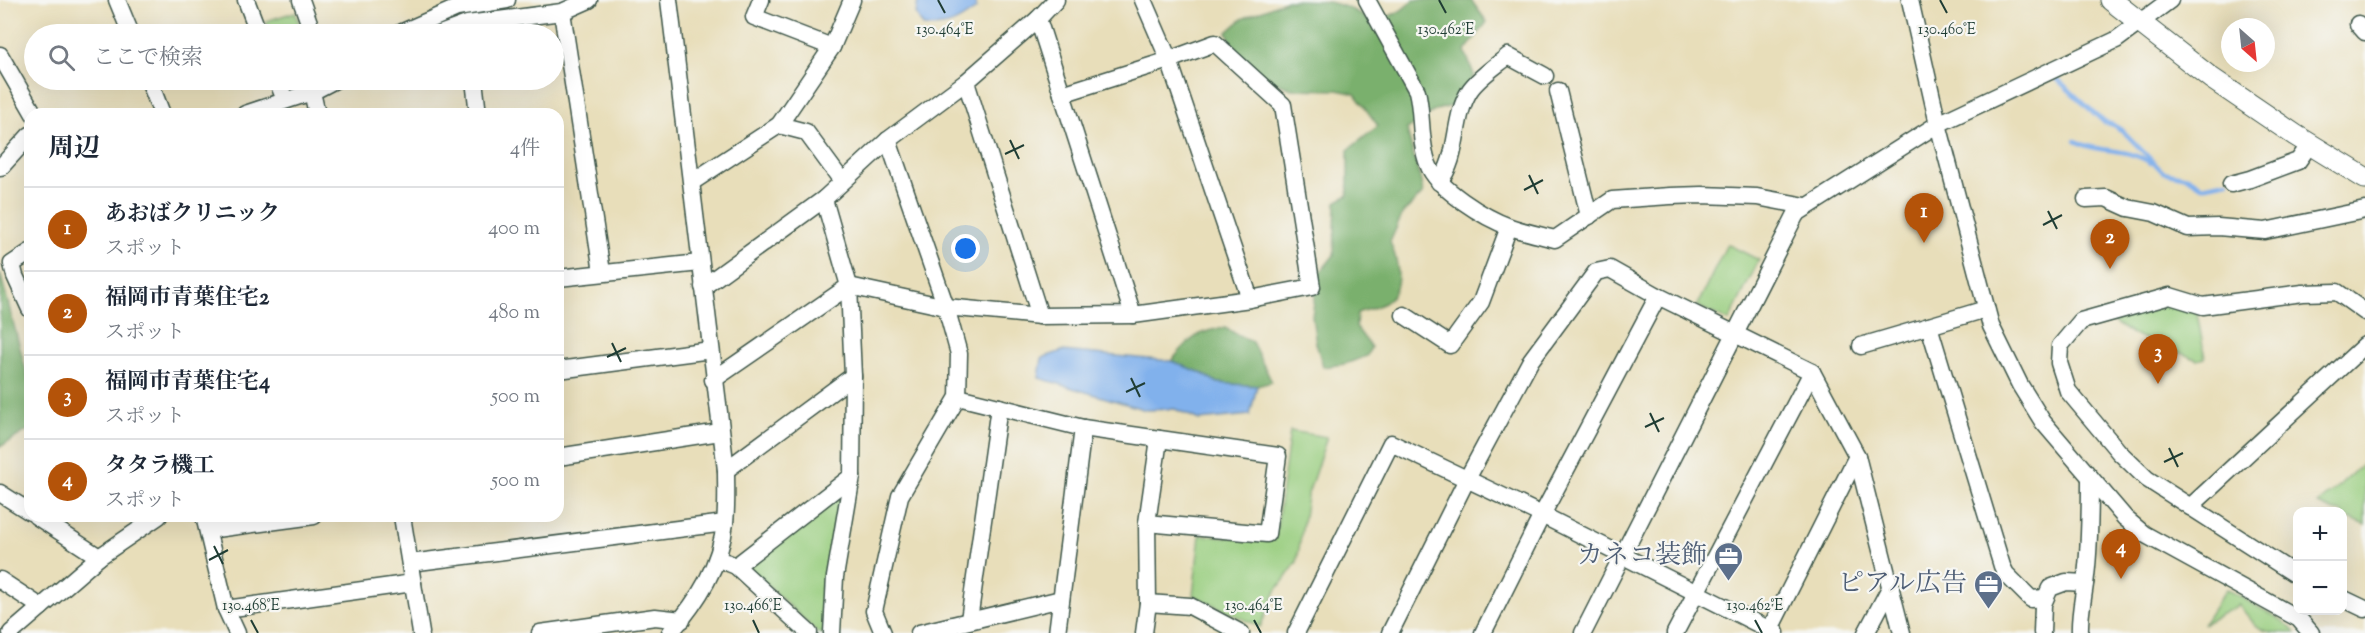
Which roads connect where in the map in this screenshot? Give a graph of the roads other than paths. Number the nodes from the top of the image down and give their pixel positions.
1 (117, 0) edge
2 (246, 0) edge
3 (301, 0) edge
4 (507, 0) edge
5 (589, 0) edge
6 (669, 0) edge
7 (761, 0) edge
8 (852, 0) edge
9 (1056, 0) edge
10 (1143, 0) edge
11 (1367, 0) edge
12 (1910, 0) edge
13 (2111, 0) edge
14 (2170, 0) edge
15 (562, 12) junction
16 (1038, 19) junction
17 (2140, 21) junction
18 (127, 24) edge
19 (255, 24) edge
20 (309, 24) edge
21 (421, 24) edge
22 (495, 24) edge
23 (564, 24) edge
24 (564, 25) edge
25 (832, 48) junction
26 (0, 55) edge
27 (1169, 60) junction
28 (1545, 76) dead end
29 (966, 82) junction
30 (152, 90) edge
31 (281, 90) edge
32 (315, 90) edge
33 (475, 90) edge
34 (1558, 90) dead end
35 (312, 92) junction
36 (1062, 94) junction
37 (285, 100) junction
38 (31, 108) edge
39 (160, 108) edge
40 (262, 108) edge
41 (316, 108) edge
42 (477, 108) edge
43 (1938, 124) junction
44 (779, 125) junction
45 (888, 140) junction
46 (24, 142) edge
47 (2310, 144) junction
48 (0, 168) edge
49 (2365, 178) edge
50 (842, 181) junction
51 (692, 182) junction
52 (1439, 182) junction
53 (2231, 184) dead end
54 (824, 199) junction
55 (2086, 199) dead end
56 (1806, 206) junction
57 (2365, 210) edge
58 (1588, 216) junction
59 (1509, 227) junction
60 (24, 256) edge
61 (700, 263) junction
62 (602, 272) junction
63 (564, 277) edge
64 (849, 286) junction
65 (703, 288) junction
66 (24, 296) edge
67 (1658, 296) junction
68 (1250, 299) junction
69 (946, 307) junction
70 (1986, 309) junction
71 (2365, 312) edge
72 (1133, 315) junction
73 (1404, 315) dead end
74 (1040, 316) junction
75 (1929, 326) junction
76 (1735, 333) junction
77 (2365, 345) edge
78 (1861, 346) dead end
79 (711, 350) junction
80 (564, 369) edge
81 (1812, 372) junction
82 (854, 376) junction
83 (713, 380) junction
84 (958, 397) junction
85 (999, 407) junction
86 (1083, 428) junction
87 (720, 432) junction
88 (1159, 439) junction
89 (564, 456) edge
90 (1857, 456) junction
91 (726, 470) junction
92 (852, 476) junction
93 (2090, 477) junction
94 (1467, 478) junction
95 (0, 493) edge
96 (2190, 507) junction
97 (24, 508) edge
98 (1542, 515) junction
99 (45, 522) edge
100 (150, 522) edge
101 (221, 522) edge
102 (403, 522) edge
103 (206, 523) edge
104 (725, 523) junction
105 (1147, 523) junction
106 (1623, 555) junction
107 (99, 556) junction
108 (717, 558) junction
109 (410, 563) junction
110 (736, 566) junction
111 (2293, 573) edge
112 (0, 580) edge
113 (413, 583) junction
114 (2085, 583) junction
115 (1891, 586) junction
116 (1696, 591) junction
117 (2045, 598) junction
118 (1061, 599) junction
119 (2347, 600) edge
120 (1148, 603) junction
121 (41, 607) junction
122 (226, 609) junction
123 (2365, 609) edge
124 (682, 620) junction
125 (969, 620) junction
126 (799, 630) edge
127 (1771, 632) edge
128 (11, 633) edge
129 (237, 633) edge
130 (421, 633) edge
131 (540, 633) edge
132 (670, 633) edge
133 (832, 633) edge
134 (883, 633) edge
135 (919, 633) edge
136 (1057, 633) edge
137 (1144, 633) edge
138 (1241, 633) edge
139 (1296, 633) edge
140 (1390, 633) edge
141 (1484, 633) edge
142 (1584, 633) edge
143 (1675, 633) edge
144 (1866, 633) edge
145 (1902, 633) edge
146 (2042, 633) edge
147 (2080, 633) edge
148 (2311, 633) edge

1 - 18 street
2 - 19 street
3 - 20 street
4 - 21 street
5 - 15 street
6 - 51 street
7 - 25 street
8 - 25 street
9 - 16 street
10 - 27 street
11 - 52 street
12 - 43 street
13 - 17 main road
14 - 17 street
15 - 22 street
15 - 23 street
16 - 29 street
16 - 36 street
17 - 43 street
17 - 47 main road
24 - 62 street
25 - 44 street
26 - 38 street
27 - 36 street
27 - 68 street
27 - 68 street
28 - 52 street
29 - 45 street
29 - 74 street
30 - 39 street
31 - 37 street
32 - 35 street
33 - 42 street
34 - 58 street
35 - 37 street
35 - 41 street
36 - 72 street
37 - 40 street
43 - 56 street
43 - 70 street
44 - 50 street
44 - 51 street
45 - 50 street
45 - 69 street
46 - 48 street
47 - 49 main road
47 - 53 street
50 - 54 street
51 - 61 street
52 - 59 street
54 - 64 street
54 - 65 street
55 - 57 street
56 - 58 street
56 - 76 street
58 - 59 street
59 - 73 street
60 - 66 street
61 - 62 street
61 - 65 street
62 - 63 street
64 - 69 street
64 - 82 street
64 - 83 street
65 - 79 street
67 - 76 street
67 - 94 street
67 - 98 street
68 - 72 street
69 - 74 street
69 - 84 street
70 - 75 street
70 - 93 street
71 - 96 street
72 - 74 street
75 - 78 street
75 - 117 street
76 - 81 street
76 - 106 street
77 - 96 street
79 - 80 street
79 - 83 street
81 - 90 street
81 - 116 street
82 - 91 street
82 - 92 street
83 - 87 street
84 - 85 street
84 - 134 street
85 - 86 street
85 - 125 street
86 - 88 street
86 - 118 street
87 - 89 street
87 - 91 street
88 - 105 street
88 - 105 street
90 - 115 street
90 - 127 street
91 - 104 street
92 - 110 street
92 - 133 street
93 - 114 street
93 - 148 street
94 - 98 street
94 - 139 street
94 - 140 street
95 - 97 street
96 - 111 street
98 - 106 street
98 - 141 street
99 - 107 street
100 - 107 street
101 - 103 street
102 - 109 street
103 - 122 street
104 - 108 street
104 - 109 street
105 - 120 street
106 - 116 street
106 - 142 street
107 - 121 street
108 - 110 street
108 - 124 street
109 - 113 street
110 - 126 street
112 - 121 street
113 - 122 street
113 - 130 street
114 - 117 street
114 - 147 street
115 - 144 street
115 - 145 street
116 - 127 street
116 - 143 street
117 - 146 street
118 - 125 street
118 - 136 street
119 - 123 street
120 - 137 street
120 - 138 street
121 - 128 street
122 - 129 street
124 - 131 street
124 - 132 street
125 - 135 street

